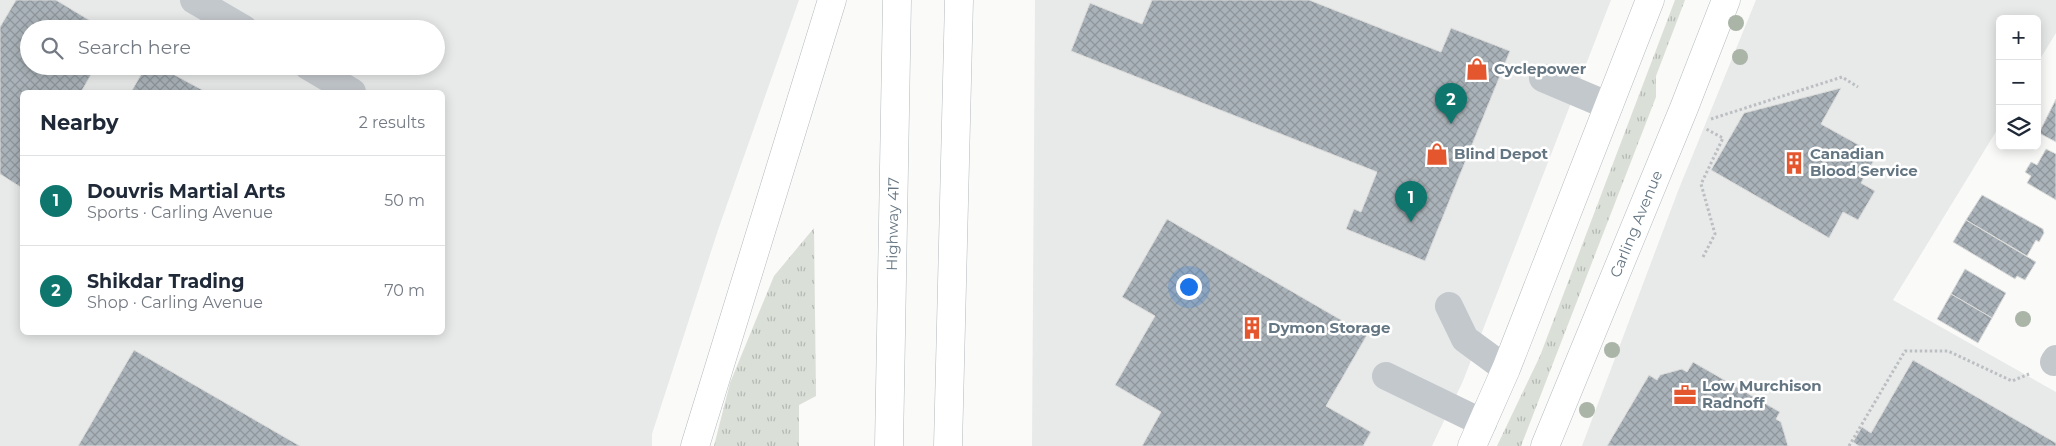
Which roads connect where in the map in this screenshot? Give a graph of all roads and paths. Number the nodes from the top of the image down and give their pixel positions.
1 (194, 0) edge
2 (832, 0) edge
3 (897, 0) edge
4 (959, 0) edge
5 (1650, 0) edge
6 (1726, 0) edge
7 (228, 20) edge
8 (323, 75) edge
9 (1543, 78) dead end
10 (1858, 87) dead end
11 (349, 90) edge
12 (1609, 106) junction
13 (1703, 257) dead end
14 (1449, 306) dead end
15 (2055, 361) edge
16 (1506, 369) junction
17 (1386, 376) dead end
18 (1478, 435) edge
19 (695, 446) edge
20 (889, 446) edge
21 (948, 446) edge
22 (1545, 446) edge
23 (1849, 446) edge

1 - 7 street
2 - 19 main road
3 - 20 main road, Highway 417
4 - 21 main road
5 - 12 main road
6 - 22 main road, Carling Avenue
8 - 11 street
9 - 12 street
10 - 13 path
12 - 16 main road
14 - 16 street
15 - 23 path
16 - 18 main road
17 - 18 street

